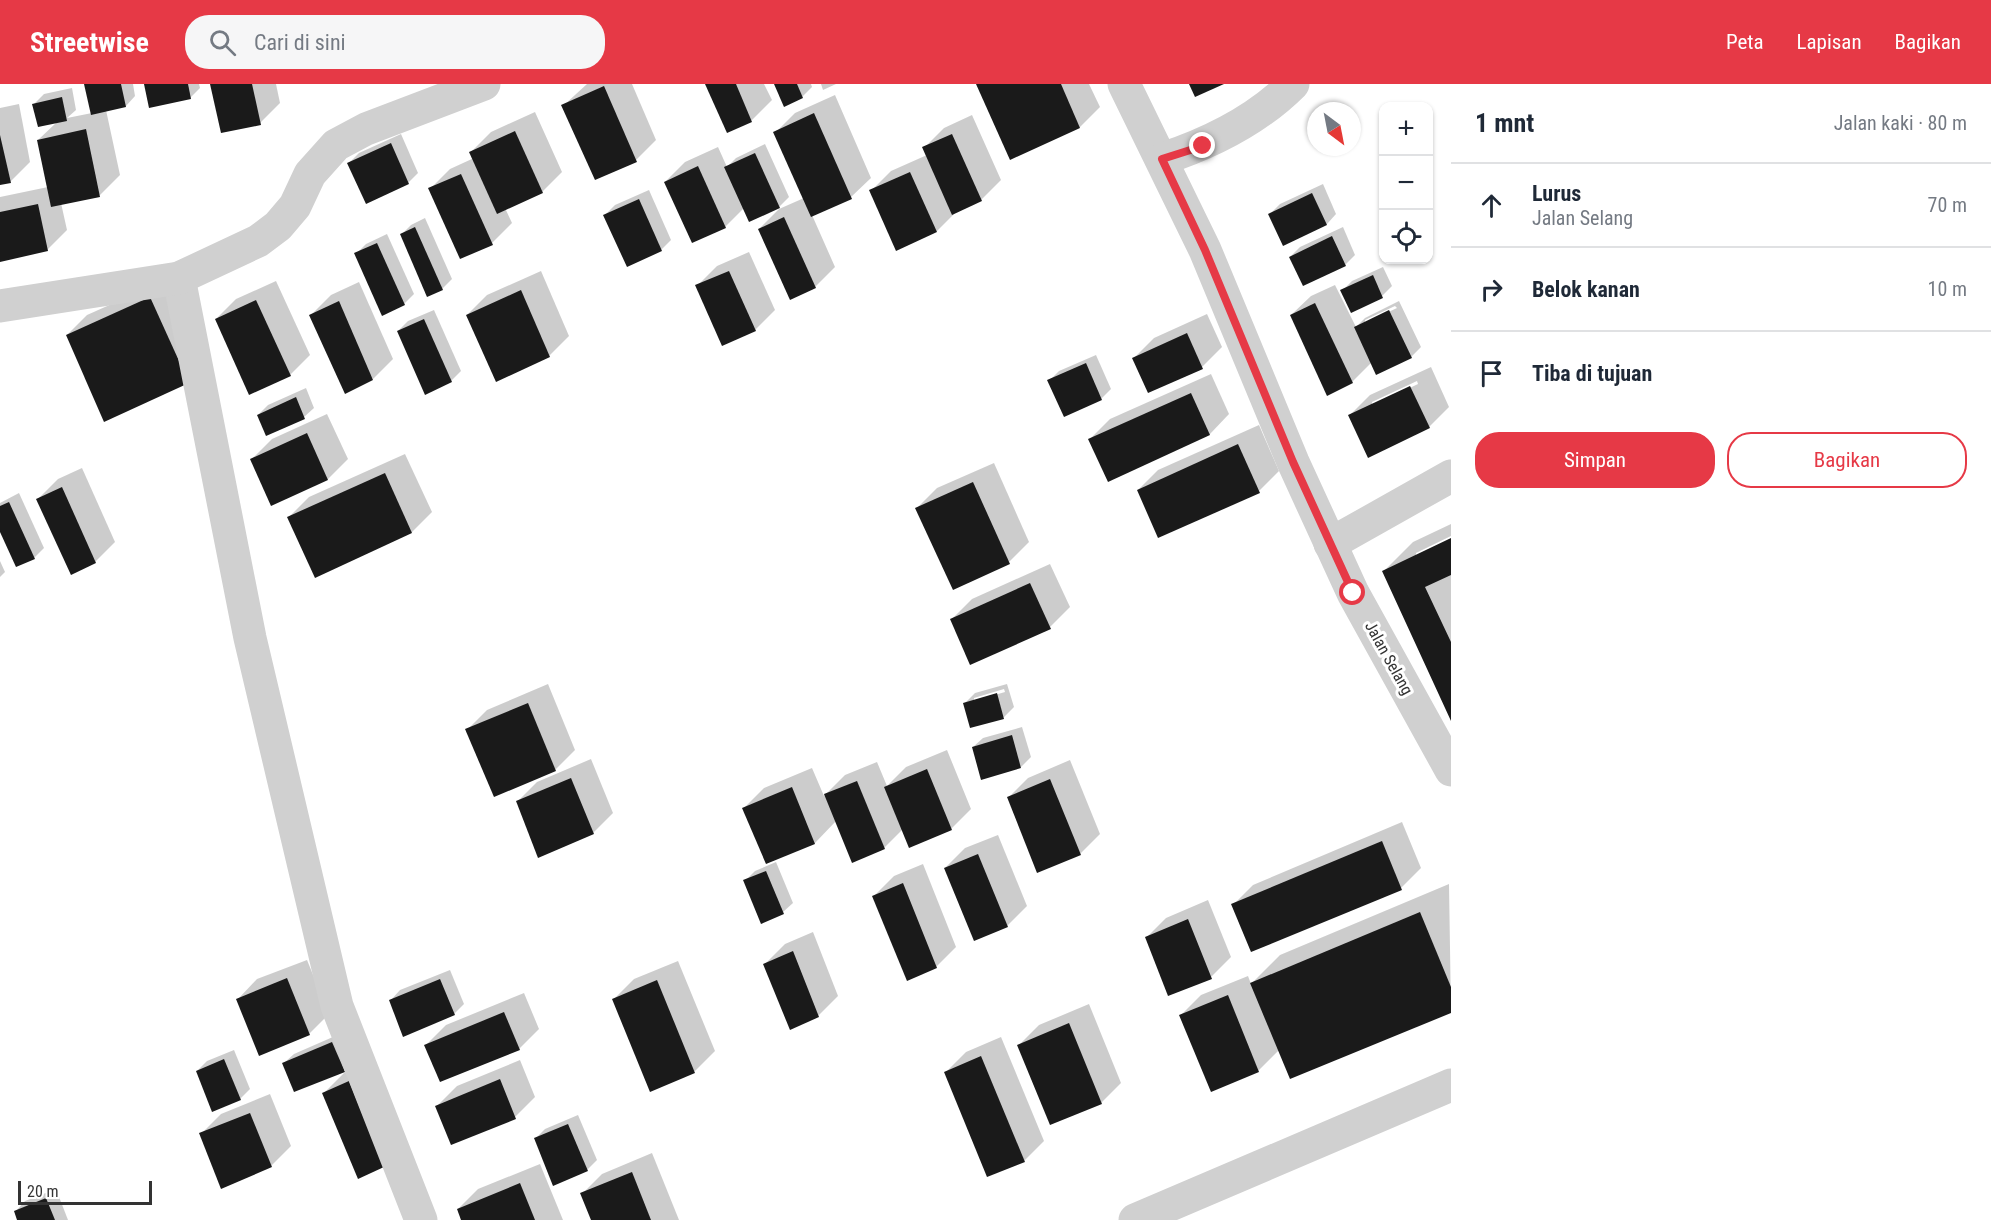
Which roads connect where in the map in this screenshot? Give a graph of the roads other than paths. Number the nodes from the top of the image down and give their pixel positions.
1 (484, 84) edge
2 (1124, 84) edge
3 (1293, 84) edge
4 (1167, 167) junction
5 (179, 278) junction
6 (0, 306) edge
7 (1451, 476) edge
8 (1330, 544) junction
9 (1451, 770) edge
10 (1451, 1085) edge
11 (421, 1220) edge
12 (1135, 1220) edge

1 - 5 street
2 - 4 street, Jalan Selang
3 - 4 street
4 - 8 street, Jalan Selang
5 - 6 street
5 - 11 street
7 - 8 street
8 - 9 street, Jalan Selang
10 - 12 street

